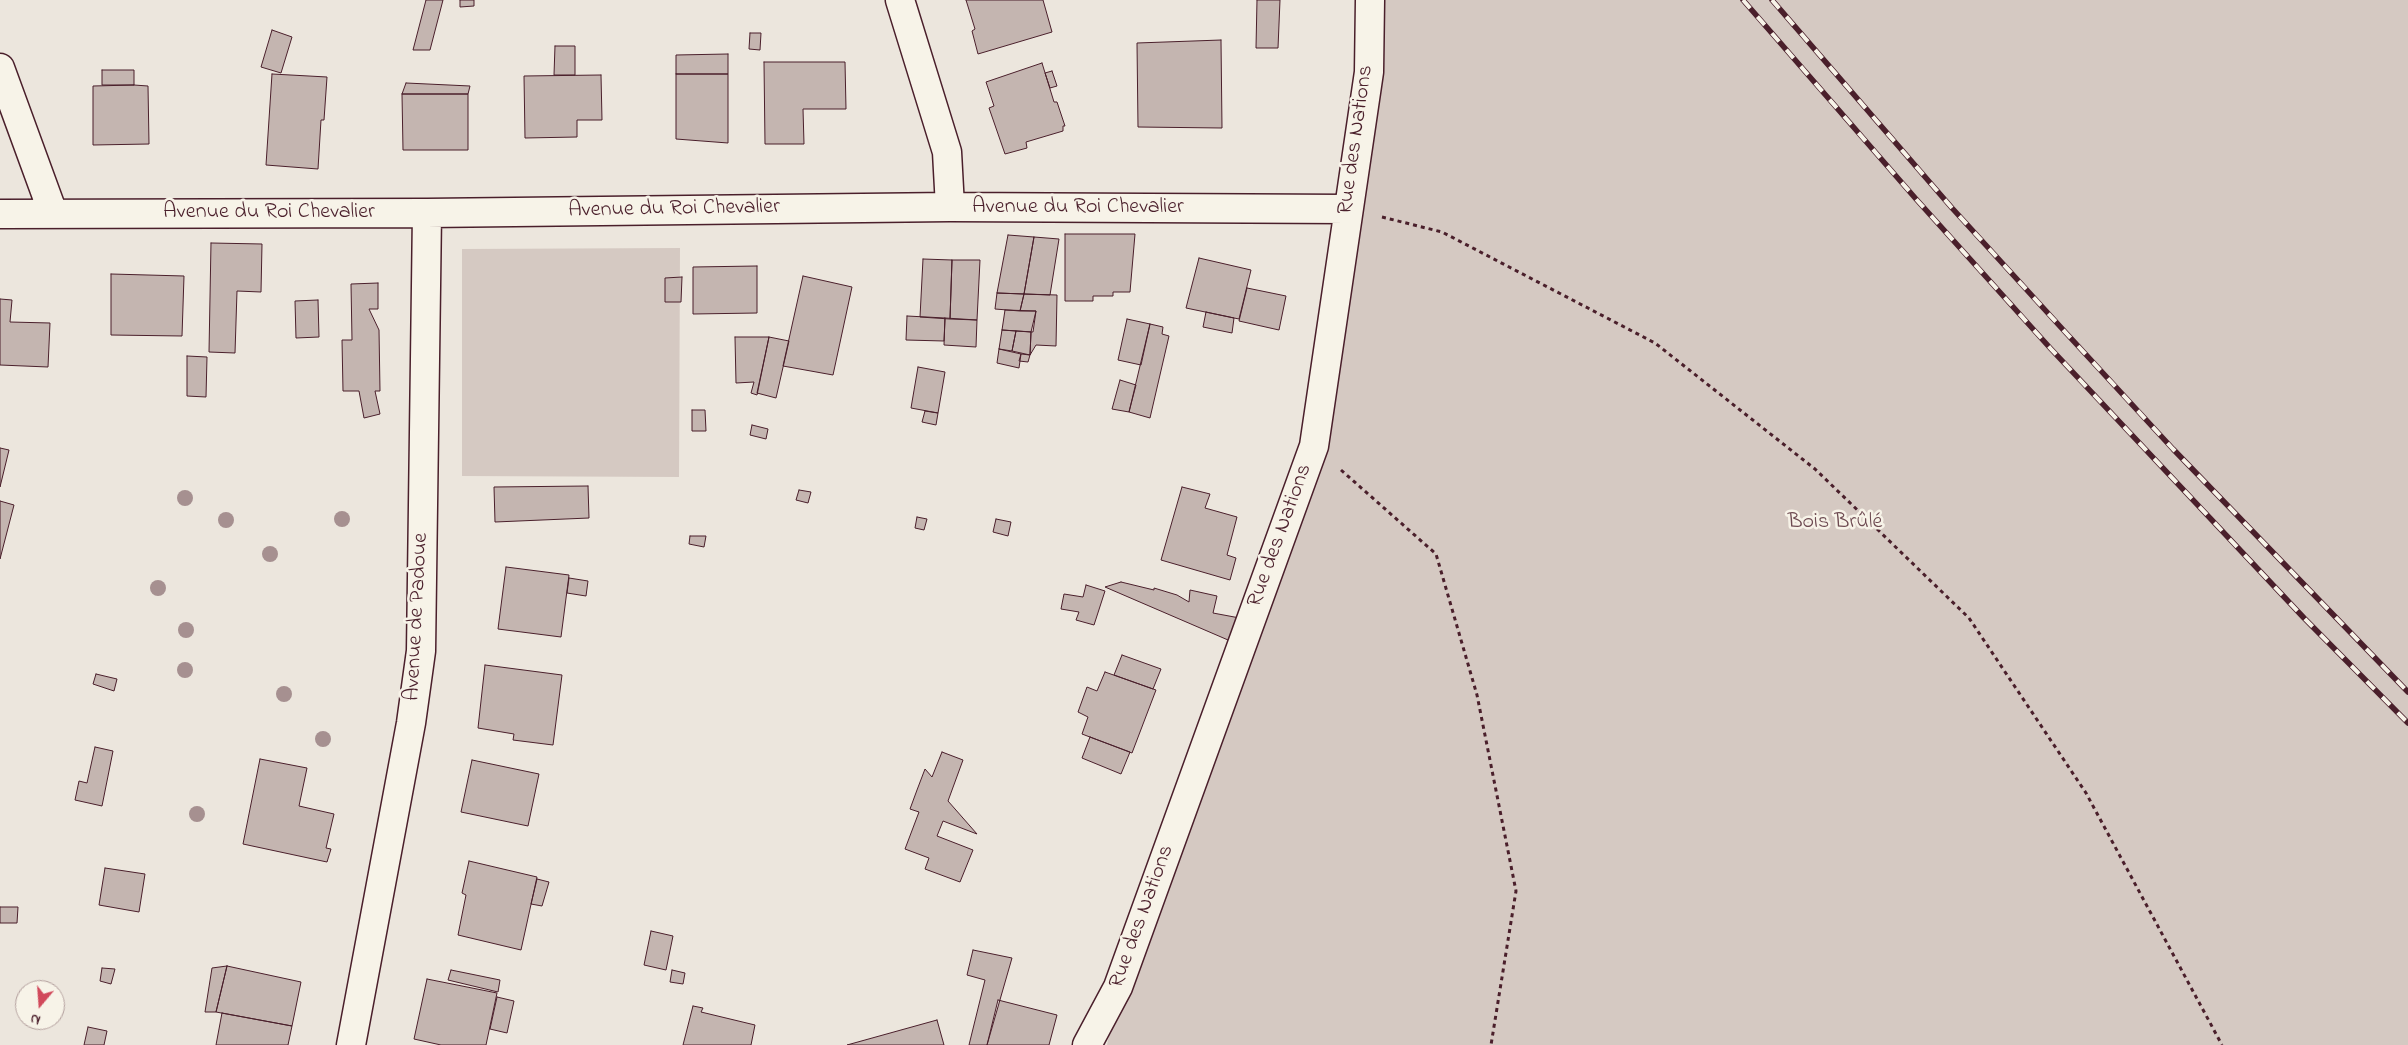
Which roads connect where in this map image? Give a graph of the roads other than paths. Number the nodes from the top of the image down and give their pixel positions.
1 (900, 0) edge
2 (1370, 0) edge
3 (0, 68) edge
4 (950, 207) junction
5 (1347, 209) junction
6 (53, 212) junction
7 (427, 213) junction
8 (0, 214) edge
9 (352, 1045) edge
10 (1087, 1045) edge

1 - 4 street
2 - 5 street, Rue des Nations
3 - 6 street
4 - 5 street, Avenue du Roi Chevalier
4 - 7 street, Avenue du Roi Chevalier
5 - 10 street, Rue des Nations
6 - 7 street, Avenue du Roi Chevalier
6 - 8 street, Avenue du Roi Chevalier
7 - 9 street, Avenue de Padoue

